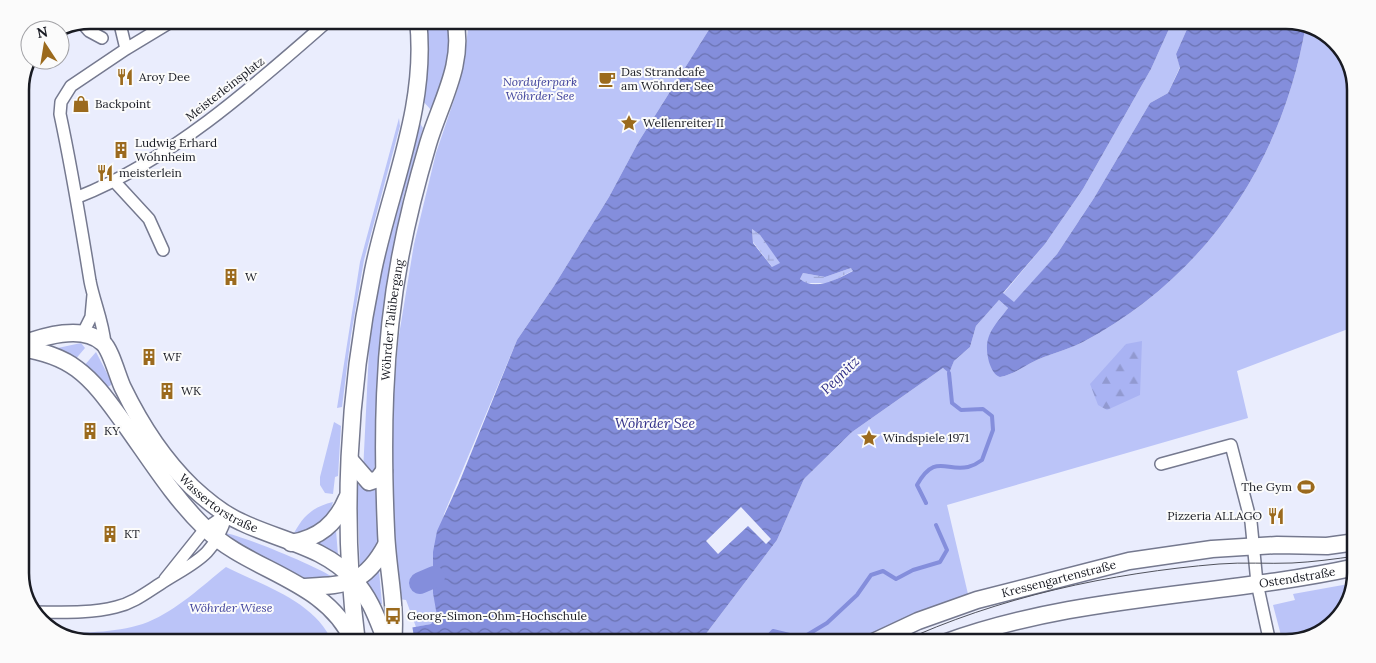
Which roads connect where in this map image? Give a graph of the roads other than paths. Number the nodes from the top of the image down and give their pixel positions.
1 (88, 29) edge
2 (121, 29) edge
3 (159, 29) edge
4 (319, 29) edge
5 (418, 29) edge
6 (456, 29) edge
7 (102, 38) dead end
8 (126, 48) junction
9 (415, 107) junction
10 (428, 143) junction
11 (114, 181) junction
12 (78, 197) junction
13 (163, 250) dead end
14 (93, 294) junction
15 (83, 334) junction
16 (29, 344) edge
17 (105, 344) junction
18 (29, 348) edge
19 (122, 387) junction
20 (105, 397) junction
21 (350, 460) junction
22 (1161, 464) dead end
23 (384, 470) junction
24 (349, 494) junction
25 (227, 514) junction
26 (211, 534) junction
27 (291, 543) junction
28 (1347, 543) edge
29 (386, 545) junction
30 (1253, 547) junction
31 (1347, 568) edge
32 (352, 580) junction
33 (163, 582) junction
34 (1257, 583) junction
35 (303, 587) junction
36 (43, 612) edge
37 (350, 634) edge
38 (354, 634) edge
39 (388, 634) edge
40 (389, 634) edge
41 (892, 634) edge
42 (971, 634) edge
43 (1268, 634) edge

1 - 7 street
2 - 8 street
3 - 8 street
4 - 11 street, Meisterleinsplatz
5 - 9 main road, Wöhrder Talübergang
6 - 10 main road, Wöhrder Talübergang
8 - 12 street, Wassertorstraße
9 - 10 main road
9 - 21 main road, Wöhrder Talübergang
10 - 23 main road, Wöhrder Talübergang
11 - 12 street, Meisterleinsplatz
11 - 13 street
12 - 14 street, Wassertorstraße
14 - 15 street, Wassertorstraße
14 - 17 street, Wassertorstraße
15 - 16 main road
15 - 17 main road
17 - 19 main road, Wassertorstraße
18 - 20 main road, Wassertorstraße
19 - 20 main road
19 - 25 main road, Wassertorstraße
20 - 26 main road, Wassertorstraße
21 - 23 main road
21 - 24 main road, Wöhrder Talübergang
22 - 30 street
23 - 29 main road, Wöhrder Talübergang
24 - 27 main road
24 - 32 main road, Wöhrder Talübergang
25 - 26 street
25 - 26 street
25 - 27 main road, Wassertorstraße
26 - 33 street
26 - 33 street
26 - 35 main road, Wassertorstraße
27 - 32 main road, Wassertorstraße
28 - 30 main road, Ostendstraße
29 - 32 main road
29 - 40 main road, Wöhrder Talübergang
30 - 34 street, Ostendstraße
30 - 41 main road, Kressengartenstraße
31 - 34 main road, Ostendstraße
32 - 35 main road
32 - 38 main road, Wöhrder Talübergang
32 - 39 main road, Wöhrder Talübergang
33 - 36 street
34 - 42 main road
34 - 43 street
35 - 37 main road, Wassertorstraße

